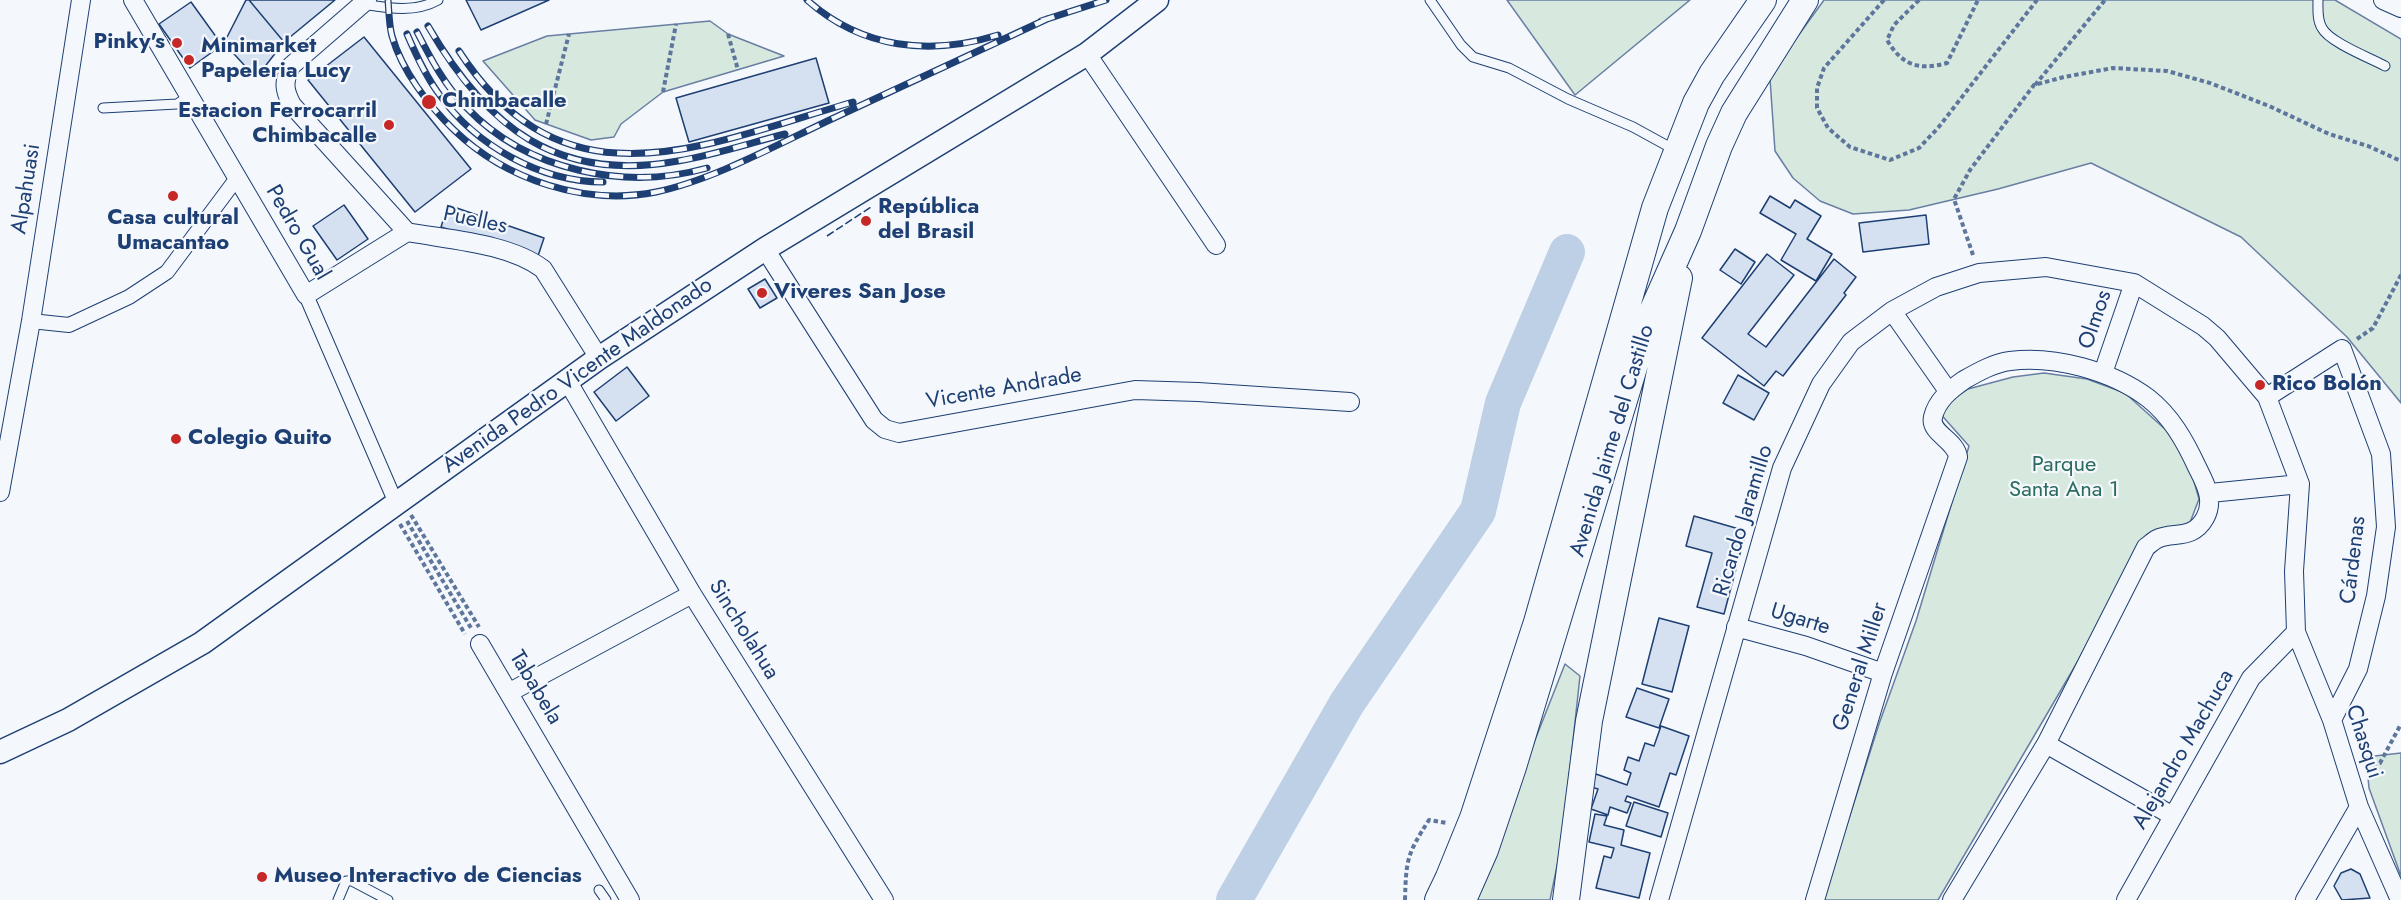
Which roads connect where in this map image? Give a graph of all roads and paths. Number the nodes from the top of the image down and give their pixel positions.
1 (81, 0) edge
2 (133, 0) edge
3 (438, 0) edge
4 (1157, 0) edge
5 (1430, 0) edge
6 (1763, 0) edge
7 (1805, 0) edge
8 (1884, 0) edge
9 (1919, 0) edge
10 (1978, 0) edge
11 (2037, 0) edge
12 (2105, 0) edge
13 (2318, 0) edge
14 (2383, 0) edge
15 (365, 2) edge
16 (2401, 8) edge
17 (676, 24) dead end
18 (568, 34) dead end
19 (728, 34) dead end
20 (1087, 54) junction
21 (2385, 66) dead end
22 (738, 70) dead end
23 (2034, 85) junction
24 (663, 92) dead end
25 (189, 96) junction
26 (103, 108) dead end
27 (546, 124) dead end
28 (1676, 150) junction
29 (2401, 161) edge
30 (237, 178) junction
31 (1688, 231) junction
32 (407, 232) junction
33 (1216, 245) dead end
34 (765, 249) junction
35 (1979, 273) junction
36 (2401, 275) edge
37 (2134, 283) junction
38 (306, 295) junction
39 (1892, 311) junction
40 (31, 321) junction
41 (2342, 349) junction
42 (599, 358) junction
43 (2103, 373) junction
44 (568, 382) junction
45 (1948, 391) junction
46 (2266, 397) junction
47 (1350, 402) dead end
48 (2300, 484) junction
49 (0, 492) edge
50 (2210, 493) junction
51 (399, 508) junction
52 (692, 594) junction
53 (1736, 627) junction
54 (2296, 632) junction
55 (478, 641) junction
56 (1883, 673) junction
57 (510, 692) junction
58 (2332, 720) junction
59 (2401, 724) edge
60 (2046, 744) junction
61 (0, 752) edge
62 (2348, 772) junction
63 (2359, 807) junction
64 (2173, 816) junction
65 (1449, 823) dead end
66 (599, 891) dead end
67 (338, 900) edge
68 (388, 900) edge
69 (606, 900) edge
70 (630, 900) edge
71 (884, 900) edge
72 (1405, 900) edge
73 (1438, 900) edge
74 (1463, 900) edge
75 (1566, 900) edge
76 (1659, 900) edge
77 (1815, 900) edge
78 (1952, 900) edge
79 (2126, 900) edge
80 (2305, 900) edge
81 (2400, 900) edge

1 - 40 street, Alpahuasi
2 - 25 street, Pedro Gual
3 - 15 lane
4 - 20 street, Avenida Pedro Vicente Maldonado
5 - 28 lane
6 - 28 main road, Avenida Jaime del Castillo
7 - 31 main road, Avenida Jaime del Castillo
8 - 11 path
9 - 10 path
12 - 23 path
13 - 21 lane
14 - 16 street
15 - 32 street
17 - 24 path
18 - 27 path
19 - 22 path
20 - 33 street
20 - 34 street, Avenida Pedro Vicente Maldonado
23 - 29 path
23 - 35 path
25 - 26 lane
25 - 30 street, Pedro Gual
28 - 73 main road, Avenida Jaime del Castillo
30 - 38 street, Pedro Gual
30 - 40 street
31 - 74 main road, Avenida Jaime del Castillo
31 - 75 main road
32 - 38 street
32 - 42 street, Puelles
34 - 42 street, Avenida Pedro Vicente Maldonado
34 - 47 street, Vicente Andrade
35 - 37 street, Ricardo Jaramillo
35 - 39 street, Ricardo Jaramillo
36 - 41 path
37 - 43 street, Olmos
37 - 46 street, Ricardo Jaramillo
38 - 51 street, Pedro Gual
39 - 45 street
39 - 53 street, Ricardo Jaramillo
40 - 49 street, Alpahuasi
41 - 46 street
41 - 58 street, Cárdenas
42 - 44 street, Avenida Pedro Vicente Maldonado
43 - 45 street
43 - 50 street
44 - 51 street, Avenida Pedro Vicente Maldonado
44 - 52 street, Sincholahua
45 - 56 street, General Miller
46 - 48 street, Ricardo Jaramillo
48 - 50 street
48 - 54 street, Ricardo Jaramillo
50 - 60 street
51 - 55 path, Tababela
51 - 55 path
51 - 55 path
51 - 61 street, Avenida Pedro Vicente Maldonado
52 - 57 street
52 - 71 street, Sincholahua
53 - 56 street, Ugarte
53 - 76 street, Ricardo Jaramillo
54 - 58 street, Chasqui
54 - 64 street, Alejandro Machuca
55 - 57 street, Tababela
56 - 77 street, General Miller
57 - 70 street, Tababela
58 - 62 street, Chasqui
59 - 62 path
60 - 64 street
60 - 78 street
62 - 63 street, Chasqui
63 - 80 street
63 - 81 street, Chasqui
64 - 79 street, Alejandro Machuca
65 - 72 path
66 - 69 lane
67 - 68 lane

